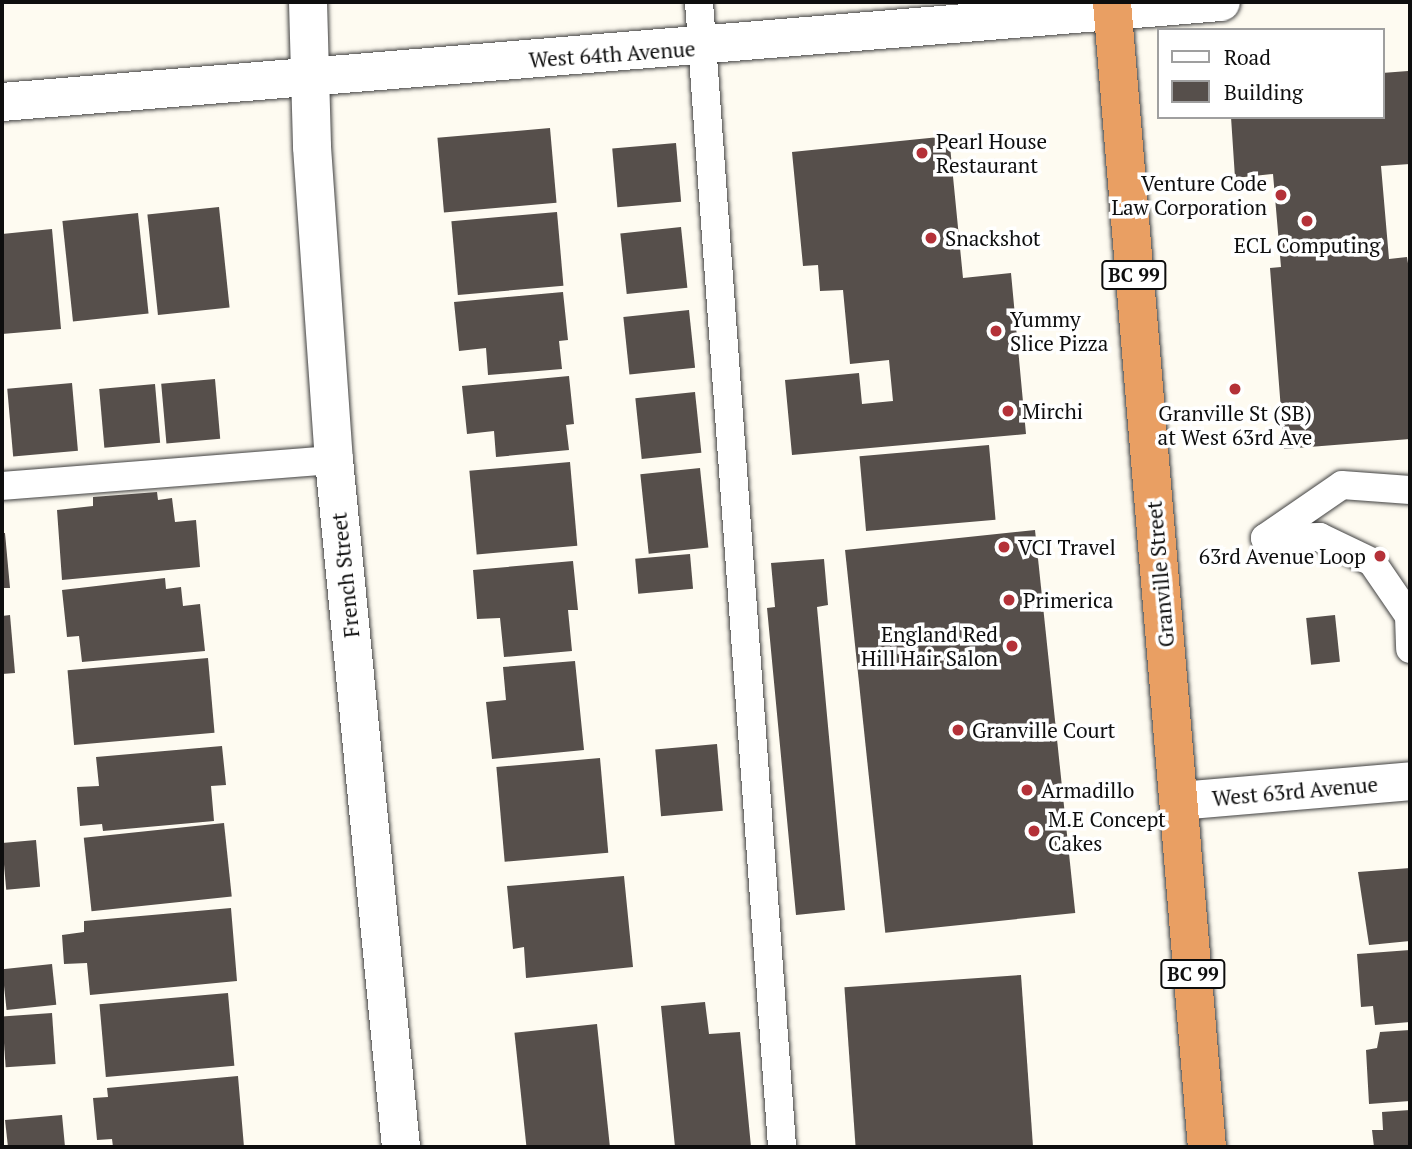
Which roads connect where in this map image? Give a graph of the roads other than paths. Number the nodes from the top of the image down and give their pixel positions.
1 (308, 2) edge
2 (699, 2) edge
3 (1221, 2) edge
4 (1112, 6) edge
5 (703, 47) junction
6 (310, 78) junction
7 (2, 102) edge
8 (334, 460) junction
9 (2, 486) edge
10 (1410, 489) edge
11 (1410, 649) edge
12 (1410, 781) edge
13 (1179, 801) junction
14 (401, 1147) edge
15 (782, 1147) edge
16 (1207, 1147) edge

1 - 6 street, French Street
2 - 5 lane
3 - 4 street, West 64th Avenue
4 - 5 street, West 64th Avenue
4 - 13 highway, Granville Street / BC 99
5 - 6 street, West 64th Avenue
5 - 15 lane
6 - 7 street, West 64th Avenue
6 - 8 street, French Street
8 - 9 lane
8 - 14 street, French Street
10 - 11 lane
12 - 13 street, West 63rd Avenue
13 - 16 highway, Granville Street / BC 99

